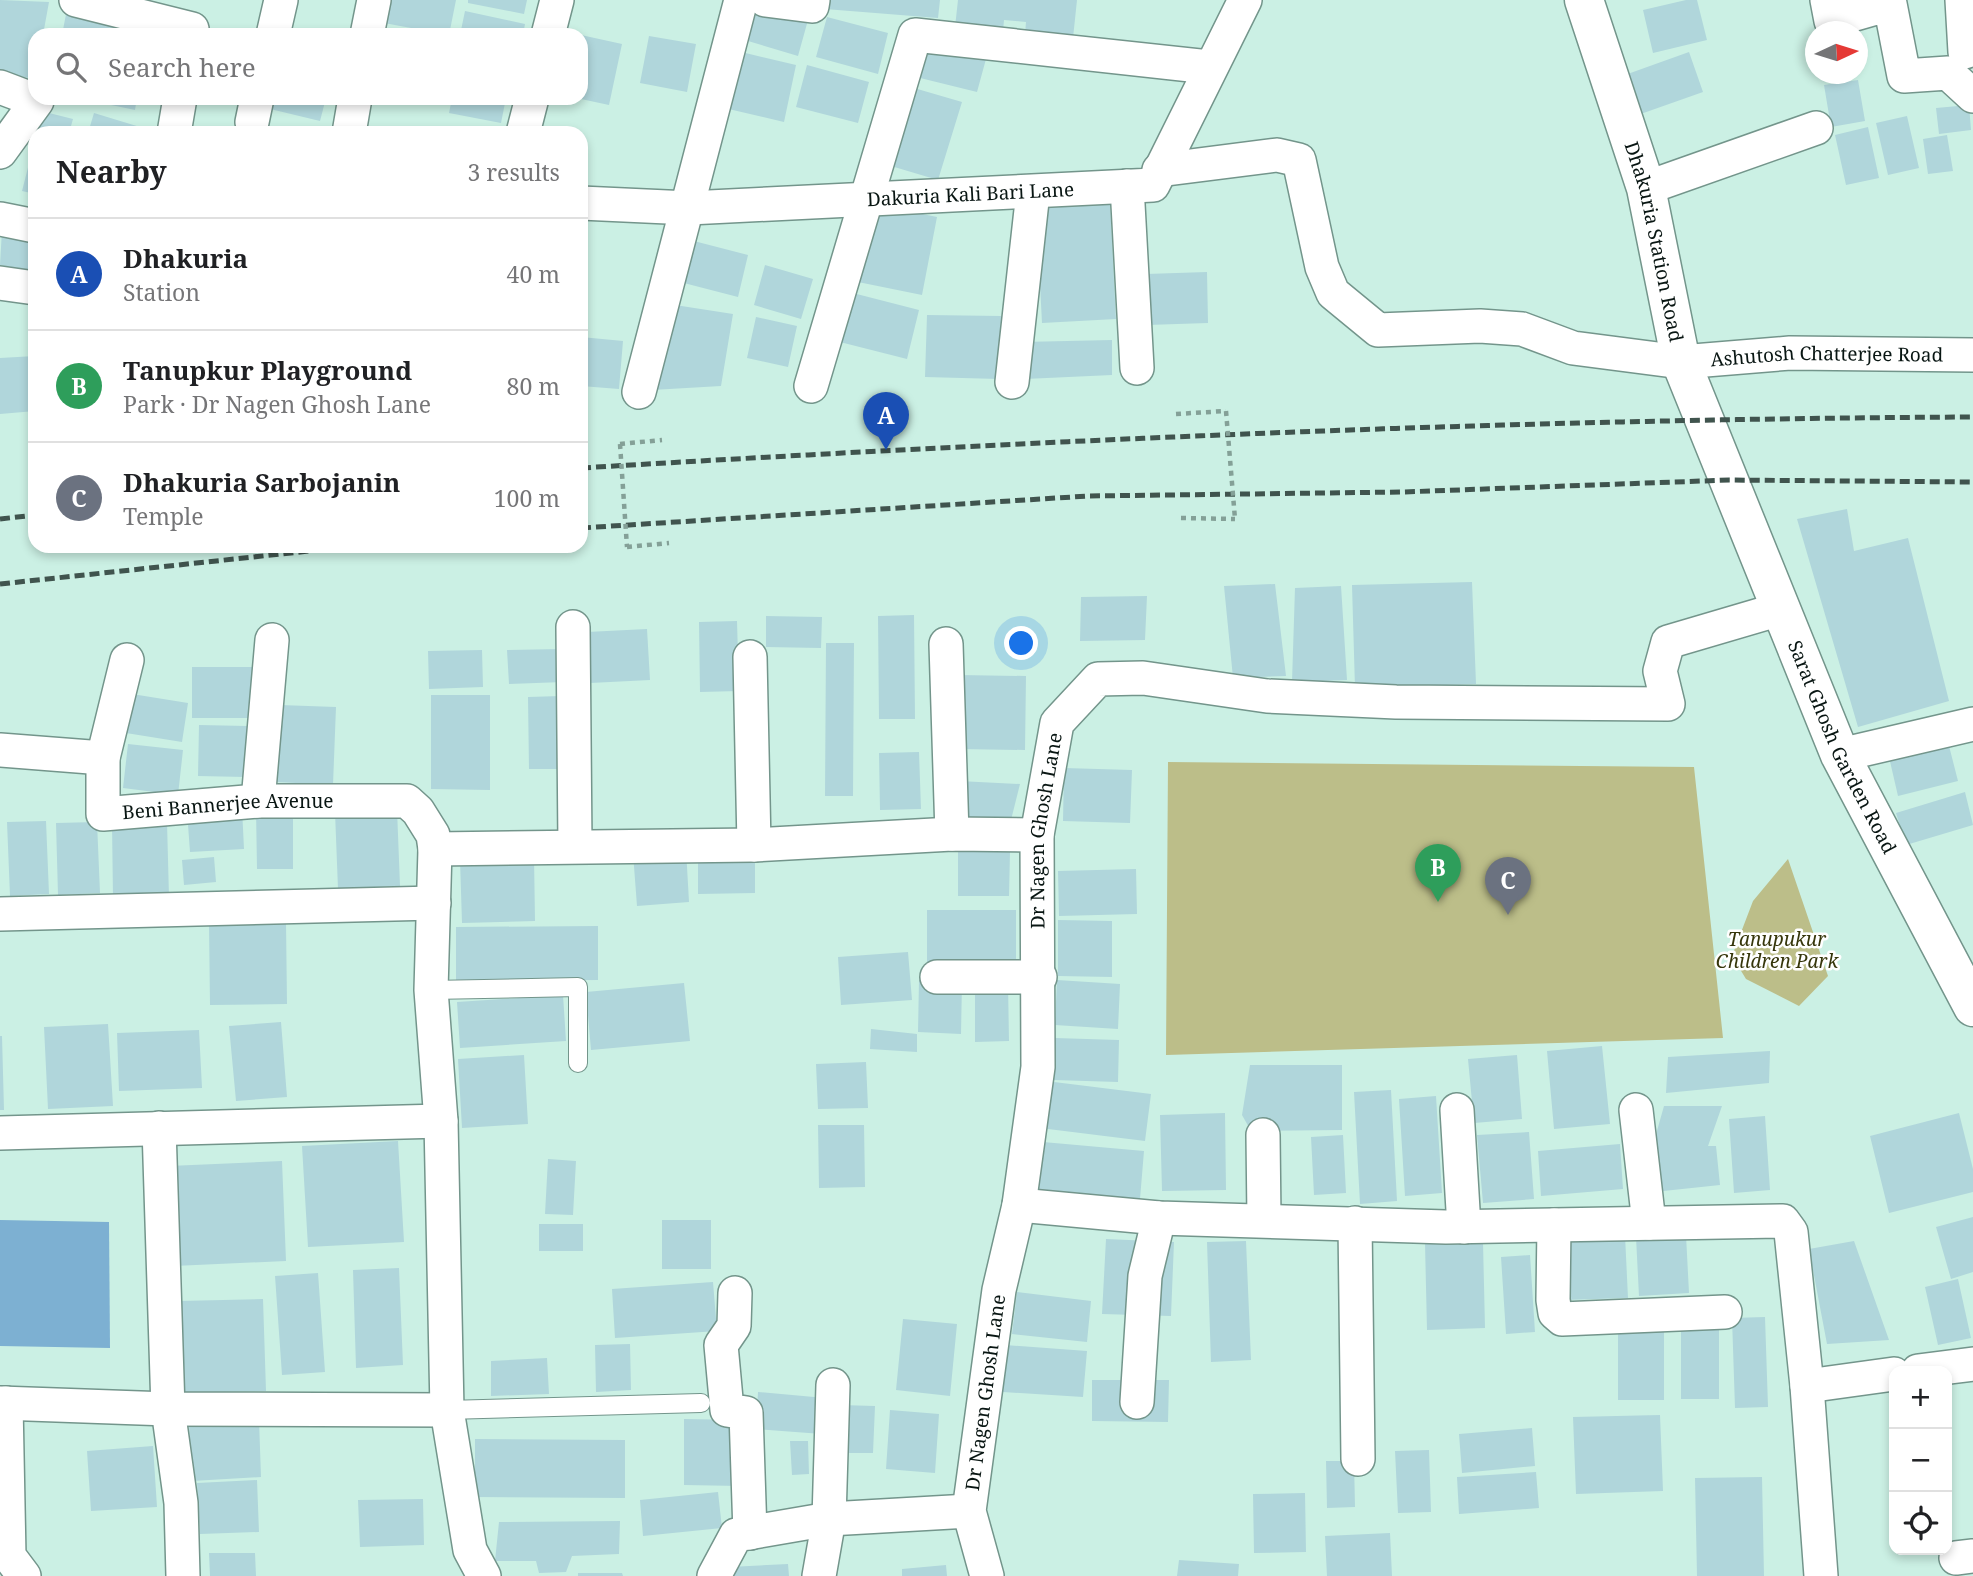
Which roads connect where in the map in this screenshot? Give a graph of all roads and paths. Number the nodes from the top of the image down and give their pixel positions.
1 (76, 0) edge
2 (281, 0) edge
3 (374, 0) edge
4 (557, 0) edge
5 (741, 0) edge
6 (765, 0) edge
7 (813, 0) edge
8 (1245, 0) edge
9 (1584, 0) edge
10 (1827, 0) edge
11 (1962, 0) edge
12 (193, 21) edge
13 (274, 28) edge
14 (368, 28) edge
15 (550, 28) edge
16 (1965, 52) dead end
17 (1209, 67) junction
18 (0, 88) edge
19 (1973, 96) edge
20 (28, 98) edge
21 (34, 105) edge
22 (179, 105) edge
23 (354, 105) edge
24 (530, 105) edge
25 (175, 126) edge
26 (350, 126) edge
27 (525, 126) edge
28 (1816, 128) dead end
29 (0, 152) edge
30 (1159, 170) junction
31 (1127, 186) junction
32 (1646, 188) junction
33 (1033, 192) junction
34 (865, 200) junction
35 (588, 203) edge
36 (689, 208) junction
37 (0, 219) edge
38 (28, 225) edge
39 (0, 283) edge
40 (28, 287) edge
41 (1973, 355) edge
42 (1681, 362) junction
43 (1138, 368) dead end
44 (1012, 382) dead end
45 (811, 386) dead end
46 (639, 392) dead end
47 (1176, 414) dead end
48 (662, 440) dead end
49 (1729, 480) joint
50 (1181, 518) dead end
51 (669, 543) dead end
52 (1780, 609) junction
53 (573, 627) dead end
54 (272, 640) dead end
55 (946, 644) dead end
56 (750, 657) dead end
57 (127, 660) dead end
58 (1973, 724) edge
59 (0, 750) edge
60 (1840, 755) junction
61 (103, 758) junction
62 (258, 801) junction
63 (952, 834) junction
64 (1037, 835) junction
65 (754, 845) junction
66 (575, 846) junction
67 (435, 849) junction
68 (434, 903) junction
69 (0, 915) edge
70 (937, 977) dead end
71 (1040, 978) junction
72 (432, 990) junction
73 (1973, 1007) edge
74 (578, 1063) dead end
75 (1636, 1110) dead end
76 (1457, 1111) dead end
77 (441, 1121) junction
78 (159, 1128) junction
79 (0, 1133) edge
80 (1263, 1135) dead end
81 (1019, 1205) junction
82 (1159, 1218) junction
83 (1264, 1220) junction
84 (1355, 1223) junction
85 (1649, 1223) junction
86 (1554, 1225) junction
87 (1464, 1227) junction
88 (735, 1293) dead end
89 (1725, 1312) dead end
90 (1973, 1364) edge
91 (1952, 1367) edge
92 (1889, 1375) edge
93 (833, 1385) dead end
94 (1807, 1385) junction
95 (1137, 1402) dead end
96 (3, 1403) edge
97 (701, 1403) dead end
98 (168, 1409) junction
99 (447, 1410) junction
100 (1358, 1459) dead end
101 (969, 1511) junction
102 (829, 1519) junction
103 (750, 1532) junction
104 (24, 1576) edge
105 (183, 1576) edge
106 (484, 1576) edge
107 (713, 1576) edge
108 (819, 1576) edge
109 (987, 1576) edge
110 (1821, 1576) edge

1 - 12 street
2 - 13 street
3 - 14 street
4 - 15 street
5 - 36 street
6 - 7 street
8 - 17 street
9 - 32 street, Dhakuria Station Road
10 - 19 street
11 - 16 street
17 - 30 street
17 - 34 street
18 - 20 street
21 - 29 street
22 - 25 street
23 - 26 street
24 - 27 street
28 - 32 street
30 - 31 street, Dakuria Kali Bari Lane
30 - 42 street, Ashutosh Chatterjee Road
31 - 33 street, Dakuria Kali Bari Lane
31 - 43 street
32 - 42 street, Dhakuria Station Road
33 - 34 street, Dakuria Kali Bari Lane
33 - 44 street
34 - 36 street, Dakuria Kali Bari Lane
34 - 45 street
35 - 36 street, Dakuria Kali Bari Lane
36 - 46 street
37 - 38 street
39 - 40 street
41 - 42 street, Ashutosh Chatterjee Road
42 - 49 street, Dhakuria Station Road
47 - 50 path, bridge
48 - 51 path, bridge
49 - 52 street, Sarat Ghosh Garden Road
52 - 60 street, Sarat Ghosh Garden Road
52 - 64 street, Dr Nagen Ghosh Lane
53 - 66 street
54 - 62 street
55 - 63 street
56 - 65 street
57 - 61 street, Beni Bannerjee Avenue
58 - 60 street
59 - 61 street
60 - 73 street, Sarat Ghosh Garden Road
61 - 62 street, Beni Bannerjee Avenue
62 - 67 street, Beni Bannerjee Avenue
63 - 64 street
63 - 65 street
64 - 71 street, Dr Nagen Ghosh Lane
65 - 66 street
66 - 67 street
67 - 68 street
68 - 69 street
68 - 72 street
70 - 71 street
71 - 81 street, Dr Nagen Ghosh Lane
72 - 74 lane
72 - 77 street
75 - 85 street
76 - 87 street
77 - 78 street
77 - 99 street
78 - 79 street
78 - 98 street
80 - 83 street
81 - 82 street
81 - 101 street, Dr Nagen Ghosh Lane
82 - 83 street
82 - 95 street
83 - 84 street
84 - 87 street
84 - 100 street
85 - 86 street
85 - 94 street
86 - 87 street
86 - 89 street
88 - 103 street
90 - 91 street
92 - 94 street
93 - 102 street
94 - 110 street
96 - 98 street
96 - 104 street
97 - 99 lane
98 - 99 street
98 - 105 street
99 - 106 street
101 - 102 street
101 - 109 street, Dr Nagen Ghosh Lane
102 - 103 street
102 - 108 street
103 - 107 street

